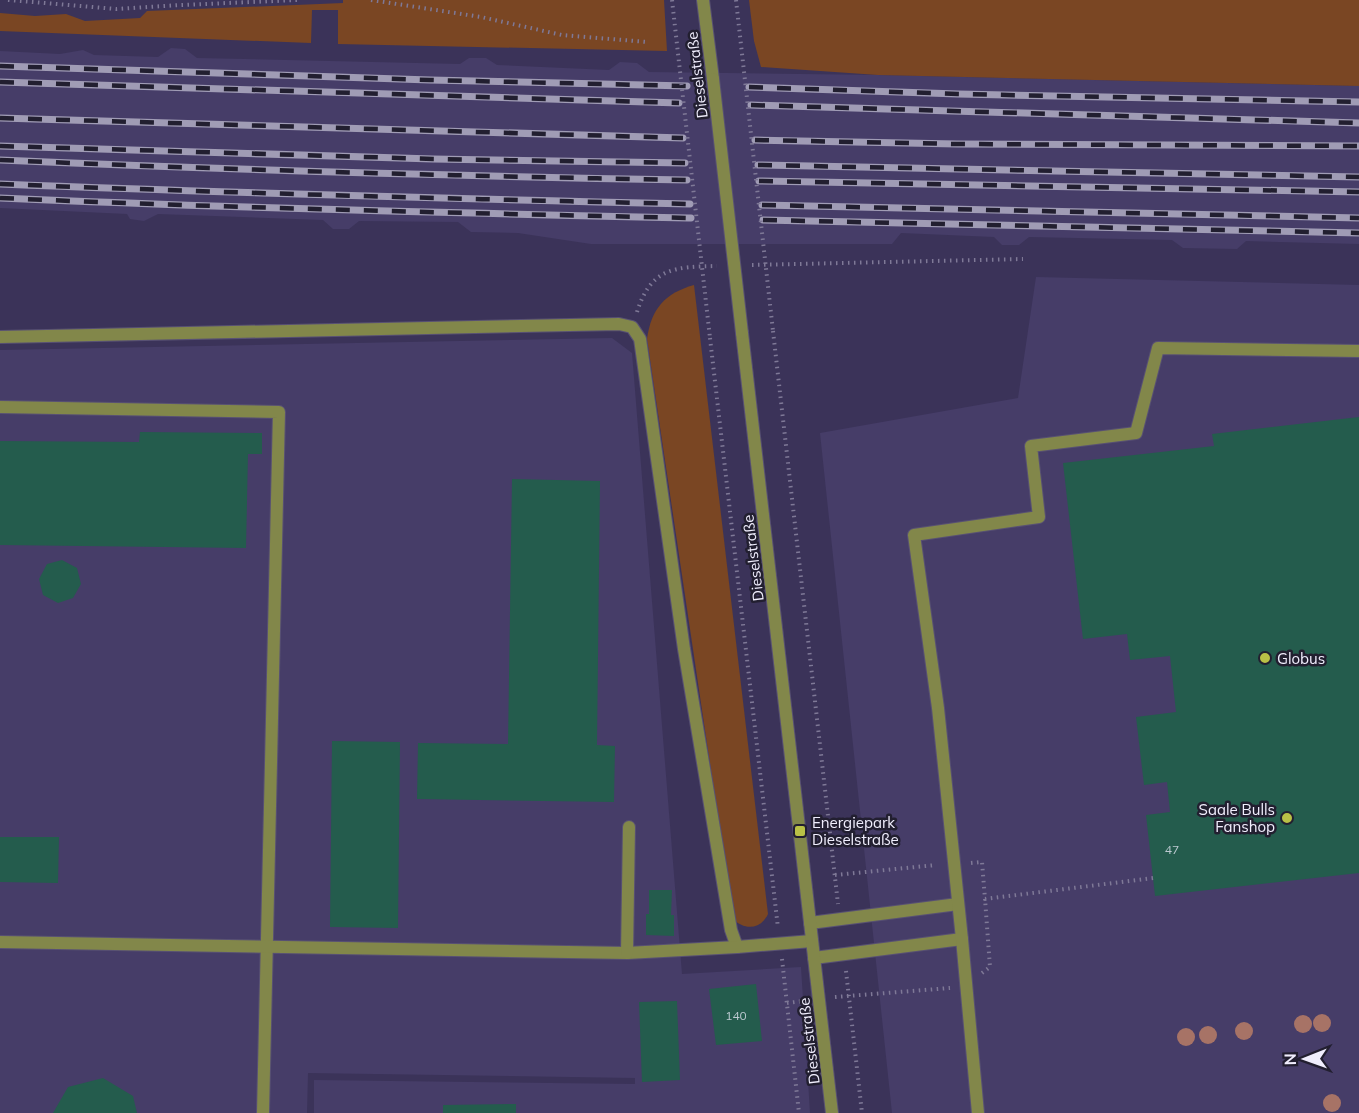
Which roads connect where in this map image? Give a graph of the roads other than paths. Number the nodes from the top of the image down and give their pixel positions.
1 (703, 0) edge
2 (0, 337) edge
3 (1359, 351) edge
4 (0, 407) edge
5 (629, 827) dead end
6 (958, 904) junction
7 (810, 923) junction
8 (962, 939) junction
9 (812, 941) junction
10 (0, 942) edge
11 (267, 946) junction
12 (737, 947) junction
13 (627, 953) junction
14 (814, 958) junction
15 (263, 1113) edge
16 (832, 1113) edge
17 (978, 1113) edge

1 - 7 street, Dieselstraße, bridge
2 - 12 street
3 - 6 street
4 - 11 street
5 - 13 street
6 - 7 street
6 - 8 street
7 - 9 street, Dieselstraße
8 - 14 street
8 - 17 street
9 - 12 street
9 - 14 street, Dieselstraße
10 - 11 street
11 - 13 street
11 - 15 street
12 - 13 street
14 - 16 street, Dieselstraße

